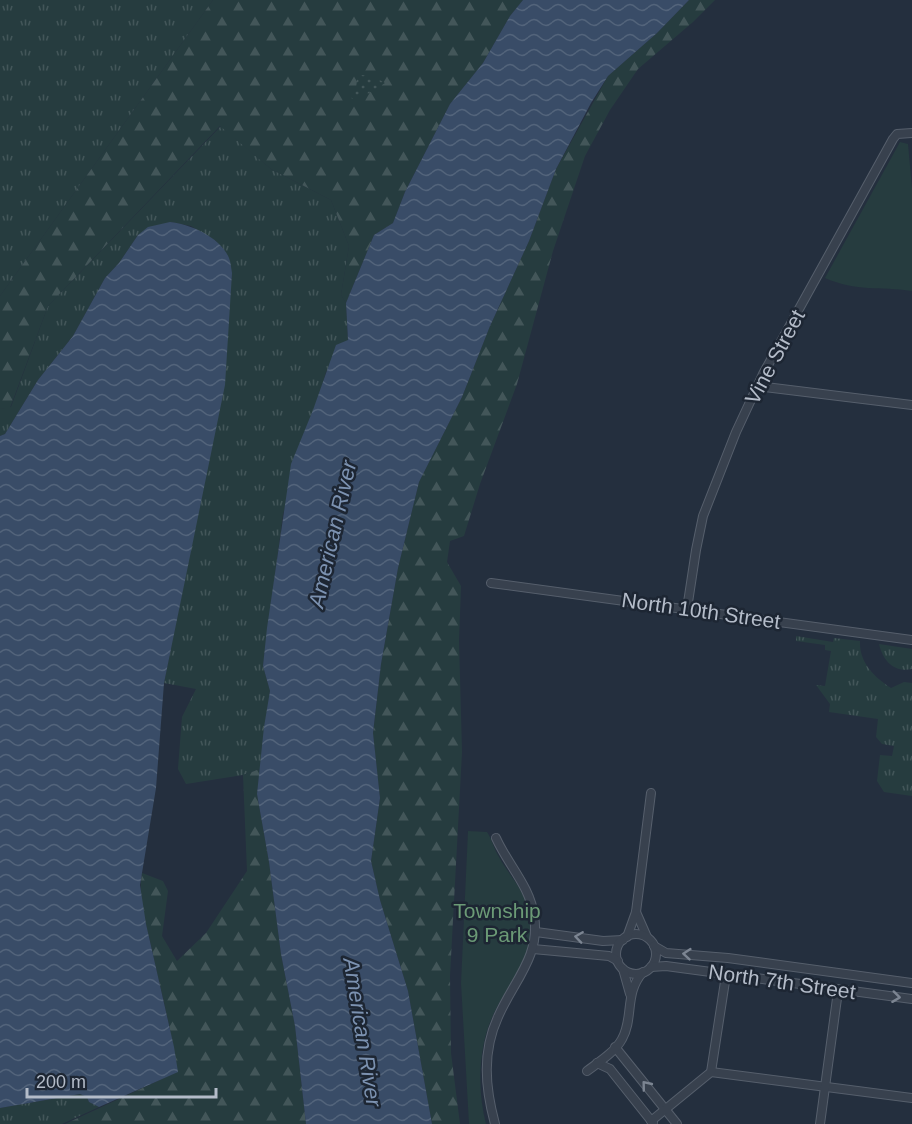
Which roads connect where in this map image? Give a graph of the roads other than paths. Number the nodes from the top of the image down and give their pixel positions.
1 (912, 133) edge
2 (757, 386) junction
3 (912, 405) edge
4 (491, 583) dead end
5 (687, 609) junction
6 (912, 640) edge
7 (651, 793) dead end
8 (496, 838) dead end
9 (636, 912) junction
10 (536, 932) junction
11 (625, 938) junction
12 (647, 938) junction
13 (654, 946) junction
14 (533, 949) junction
15 (618, 961) junction
16 (651, 967) junction
17 (623, 969) junction
18 (643, 972) junction
19 (726, 975) junction
20 (912, 983) edge
21 (838, 991) junction
22 (630, 995) junction
23 (912, 999) edge
24 (615, 1047) junction
25 (597, 1063) junction
26 (587, 1071) dead end
27 (711, 1072) junction
28 (824, 1087) junction
29 (912, 1098) edge
30 (665, 1109) junction
31 (652, 1122) edge
32 (495, 1124) edge
33 (677, 1124) edge
34 (820, 1124) edge

1 - 2 street, Vine Street
2 - 3 street
2 - 5 street, Vine Street
4 - 5 street, North 10th Street
5 - 6 street, North 10th Street
7 - 9 street
8 - 10 street
9 - 11 street
9 - 12 street
11 -> 10 street
10 - 14 street
11 - 12 street
11 - 15 street
12 - 13 street
13 - 16 street
20 -> 13 street, North 7th Street
14 - 15 street
14 - 32 street
15 - 17 street
16 - 18 street
16 - 19 street, North 7th Street
17 - 18 street
17 - 22 street
18 - 22 street
19 - 21 street, North 7th Street
19 - 27 street
21 -> 23 street, North 7th Street
21 - 28 street
22 - 24 street
24 - 25 street
30 -> 24 street
25 - 26 street
25 - 31 street
27 - 28 street
27 - 30 street
28 - 29 street
28 - 34 street
30 - 31 street
30 - 33 street

